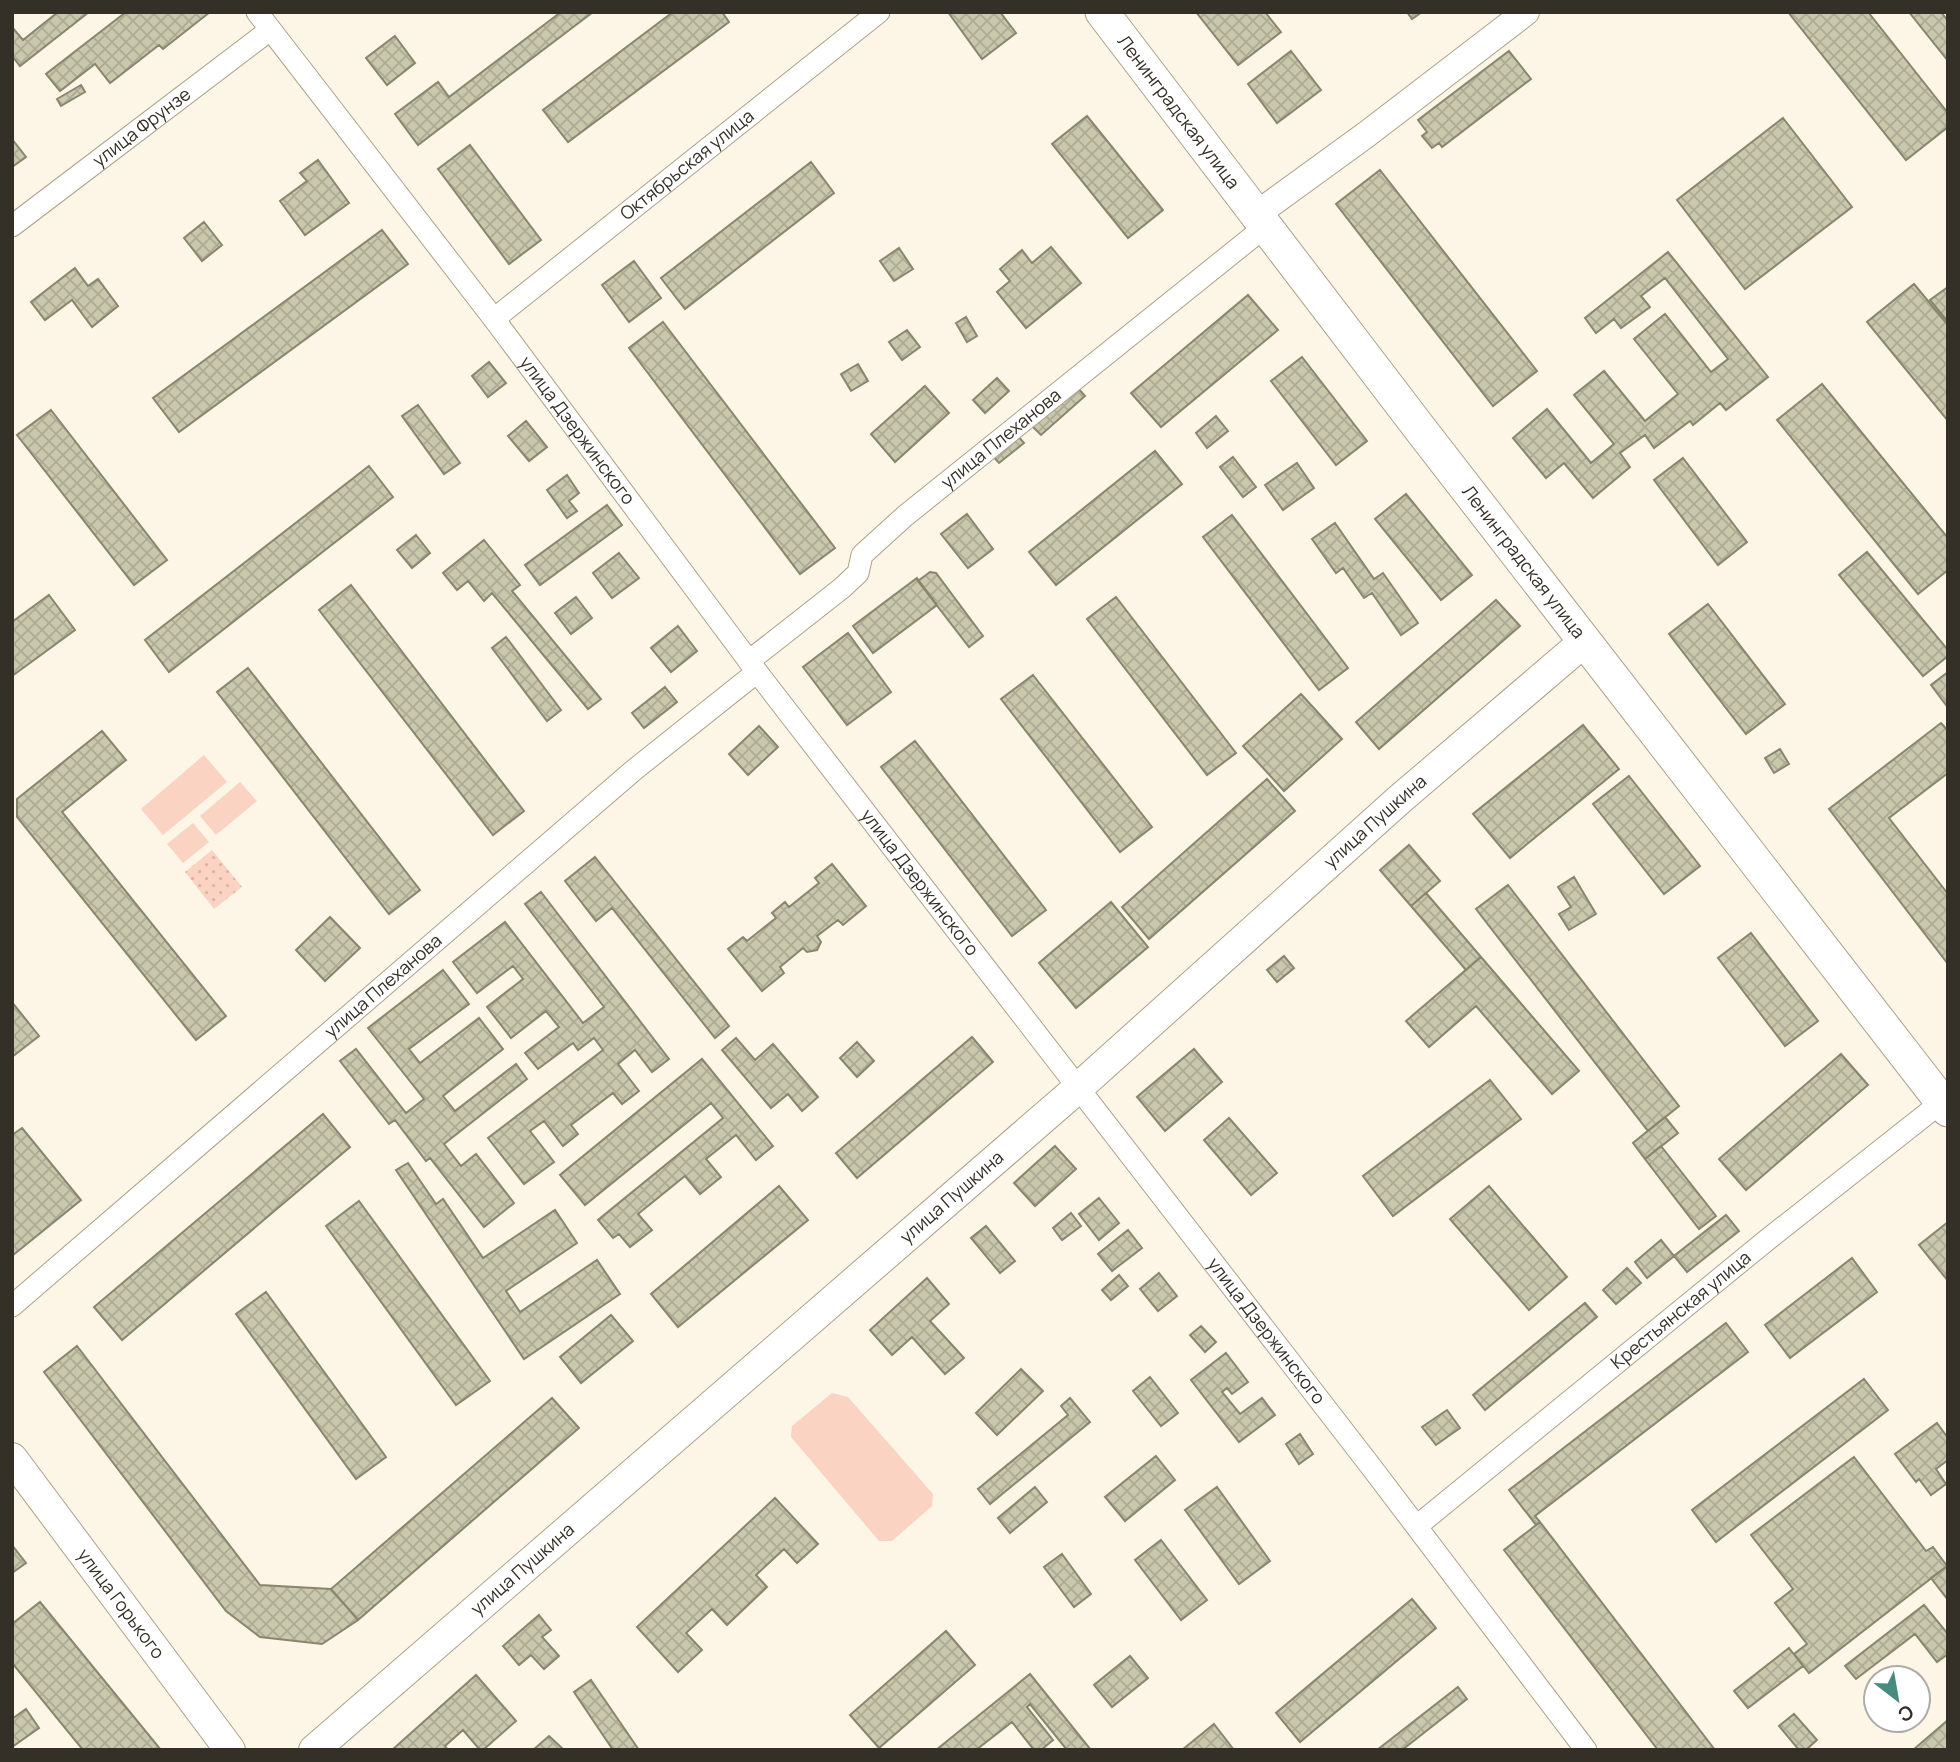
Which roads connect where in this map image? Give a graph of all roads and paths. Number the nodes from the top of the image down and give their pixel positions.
1 (257, 12) edge
2 (879, 12) edge
3 (1101, 12) edge
4 (1526, 12) edge
5 (270, 30) junction
6 (1262, 220) junction
7 (12, 226) edge
8 (494, 319) junction
9 (1586, 641) junction
10 (753, 666) junction
11 (1078, 1088) junction
12 (1946, 1103) edge
13 (12, 1306) edge
14 (12, 1458) edge
15 (1417, 1526) junction
16 (230, 1750) edge
17 (314, 1750) edge
18 (1586, 1750) edge

1 - 5 street, улица Дзержинского
2 - 8 street, Октябрьская улица
3 - 6 highway, Ленинградская улица
4 - 6 street, улица Плеханова
5 - 7 street, улица Фрунзе
5 - 8 street, улица Дзержинского
6 - 9 highway, Ленинградская улица
6 - 10 street, улица Плеханова
8 - 10 street, улица Дзержинского
9 - 11 main road, улица Пушкина
9 - 12 highway, Ленинградская улица
10 - 11 street, улица Дзержинского
10 - 13 street, улица Плеханова
11 - 15 street, улица Дзержинского
11 - 17 main road, улица Пушкина
12 - 15 street, Крестьянская улица
14 - 16 main road, улица Горького
15 - 18 street, улица Дзержинского

